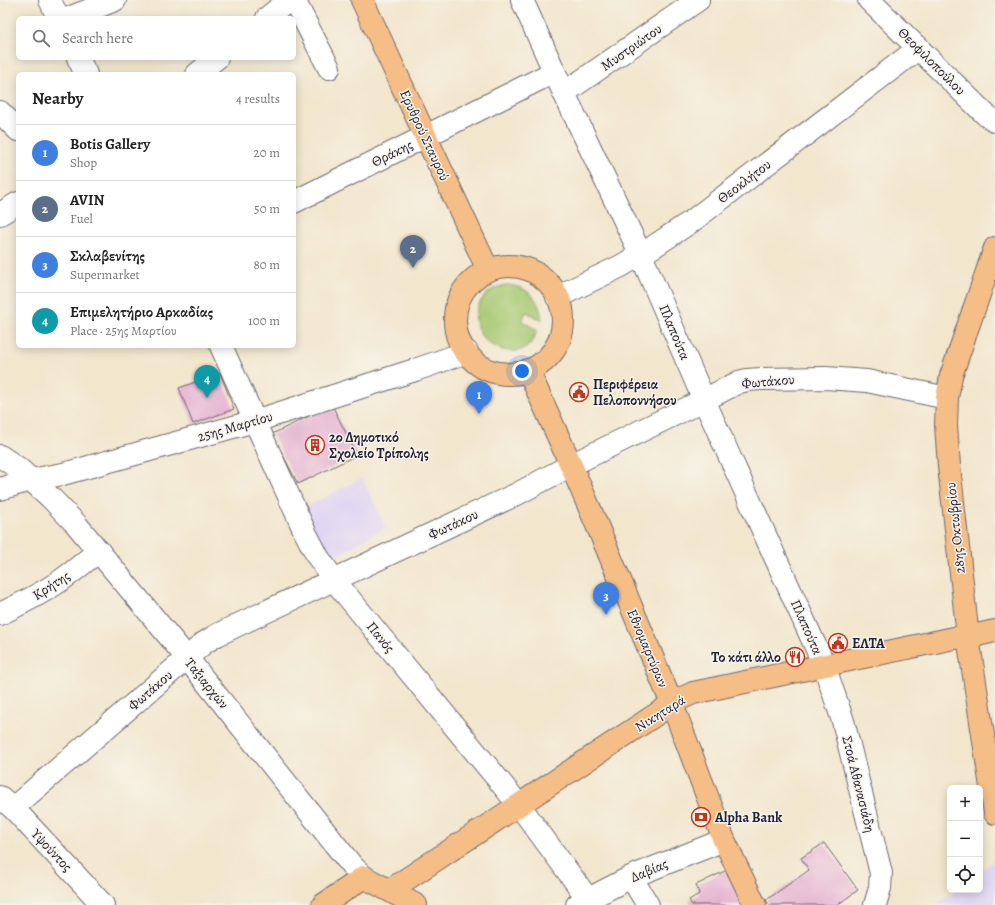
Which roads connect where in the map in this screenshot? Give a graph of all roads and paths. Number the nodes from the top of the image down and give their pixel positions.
1 (50, 0) edge
2 (115, 0) edge
3 (289, 0) edge
4 (294, 0) edge
5 (362, 0) edge
6 (522, 0) edge
7 (698, 0) edge
8 (869, 0) edge
9 (57, 16) edge
10 (74, 16) edge
11 (269, 16) edge
12 (919, 48) junction
13 (79, 60) edge
14 (214, 60) edge
15 (329, 68) dead end
16 (85, 72) edge
17 (200, 72) edge
18 (554, 72) junction
19 (564, 94) junction
20 (0, 112) edge
21 (995, 120) edge
22 (16, 128) edge
23 (426, 136) junction
24 (296, 201) edge
25 (16, 203) edge
26 (0, 214) edge
27 (995, 248) edge
28 (642, 255) junction
29 (488, 270) junction
30 (558, 297) junction
31 (222, 348) edge
32 (467, 352) junction
33 (528, 370) junction
34 (947, 398) junction
35 (704, 400) junction
36 (256, 421) junction
37 (0, 456) edge
38 (571, 465) junction
39 (31, 480) junction
40 (0, 489) edge
41 (99, 551) junction
42 (334, 580) junction
43 (0, 614) edge
44 (995, 631) edge
45 (968, 637) junction
46 (187, 658) junction
47 (824, 665) junction
48 (672, 704) junction
49 (6, 802) edge
50 (518, 805) junction
51 (995, 813) edge
52 (724, 840) junction
53 (364, 877) junction
54 (631, 878) junction
55 (390, 890) junction
56 (582, 902) edge
57 (103, 905) edge
58 (323, 905) edge
59 (416, 905) edge
60 (648, 905) edge
61 (755, 905) edge
62 (875, 905) edge

1 - 9 street
2 - 10 street
3 - 11 street
4 - 15 street
5 - 23 main road, Ερυθρού Σταυρού
6 - 18 street, Πλαπούτα
7 - 19 street, Μυστριώτου
8 - 12 street, Θεοφιλοπούλου
12 - 21 street, Θεοφιλοπούλου
12 - 28 street, Θεοκλήτου
13 - 16 street
14 - 17 street
18 - 19 street, Πλαπούτα
18 - 23 street, Θράκης
19 - 28 street, Πλαπούτα
20 - 22 street
23 - 24 street, Θράκης
23 - 29 main road, Ερυθρού Σταυρού
25 - 26 street
27 - 34 main road, 28ης Οκτωβρίου
28 - 30 street, Θεοκλήτου
28 - 35 street, Πλαπούτα
29 - 30 main road
29 - 32 main road
30 - 33 main road
31 - 36 street, Πανός
32 - 33 main road
32 - 36 street, 25ης Μαρτίου
33 - 38 main road, Εθνομαρτύρων
34 - 35 street, Φωτάκου
34 - 45 main road, 28ης Οκτωβρίου
35 - 38 street, Φωτάκου
35 - 47 street, Πλαπούτα
36 - 39 street, 25ης Μαρτίου
36 - 42 street, Πανός
37 - 39 street, Ταξιαρχών
38 - 42 street, Φωτάκου
38 - 48 main road, Εθνομαρτύρων
39 - 40 street, 25ης Μαρτίου
39 - 41 street, Ταξιαρχών
41 - 43 street, Κρήτης
41 - 46 street, Ταξιαρχών
42 - 46 street, Φωτάκου
42 - 50 street, Πανός
44 - 45 main road, Νικηταρά
45 - 47 main road, Νικηταρά
45 - 51 main road, 28ης Οκτωβρίου
46 - 49 street, Φωτάκου
46 - 53 street, Ταξιαρχών
47 - 48 main road, Νικηταρά
47 - 62 street, Στοά Αθανασιάδη
48 - 50 main road, Νικηταρά
48 - 52 main road, Εθνομαρτύρων
49 - 57 street, Υψούντος
50 - 55 main road, Νικηταρά
50 - 56 street, Πανός
52 - 54 street, Δαβίας
52 - 61 main road, Εθνομαρτύρων
53 - 55 main road, Ταξιαρχών
53 - 58 main road
54 - 56 street, Δαβίας
54 - 60 street
55 - 59 main road, Ταξιαρχών

